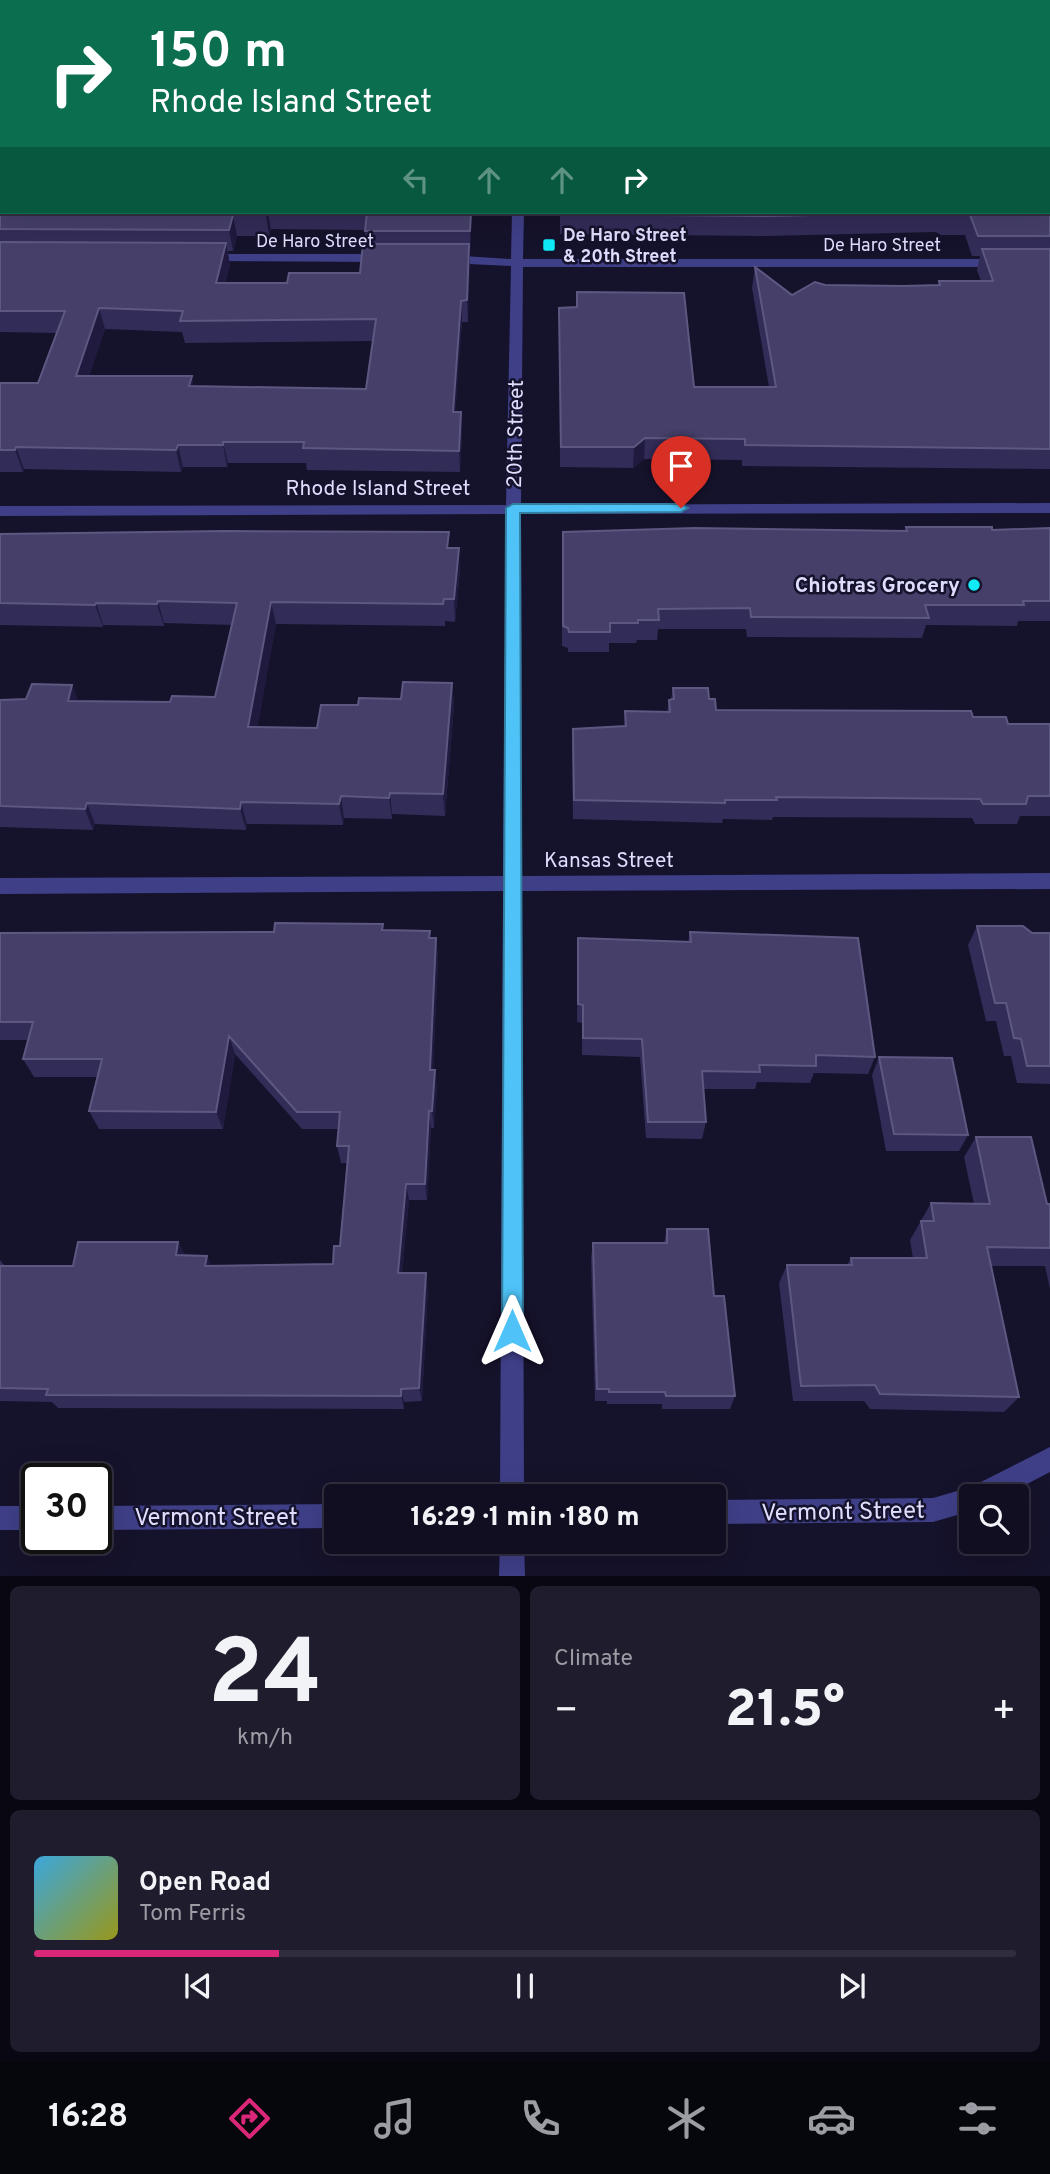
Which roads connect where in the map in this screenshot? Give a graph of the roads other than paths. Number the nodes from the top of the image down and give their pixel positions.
1 (518, 214) edge
2 (194, 258) edge
3 (402, 258) edge
4 (429, 259) edge
5 (519, 263) junction
6 (1008, 263) edge
7 (513, 508) junction
8 (1050, 508) edge
9 (0, 511) edge
10 (1050, 881) edge
11 (513, 883) junction
12 (0, 886) edge
13 (1050, 1459) edge
14 (512, 1484) edge
15 (1002, 1484) edge
16 (959, 1502) edge
17 (726, 1512) edge
18 (324, 1516) edge
19 (0, 1518) edge
20 (21, 1518) edge
21 (112, 1518) edge
22 (512, 1554) edge
23 (512, 1576) edge

1 - 5 street, 20th Street
2 - 3 street, De Haro Street
4 - 5 street, De Haro Street
5 - 6 street, De Haro Street
5 - 7 street, 20th Street
7 - 8 street, Rhode Island Street
7 - 9 street, Rhode Island Street
7 - 11 street, 20th Street
10 - 11 street, Kansas Street
11 - 12 street, Kansas Street
11 - 14 street, 20th Street
13 - 15 street
16 - 17 street, Vermont Street
18 - 21 street, Vermont Street
19 - 20 street
22 - 23 street

